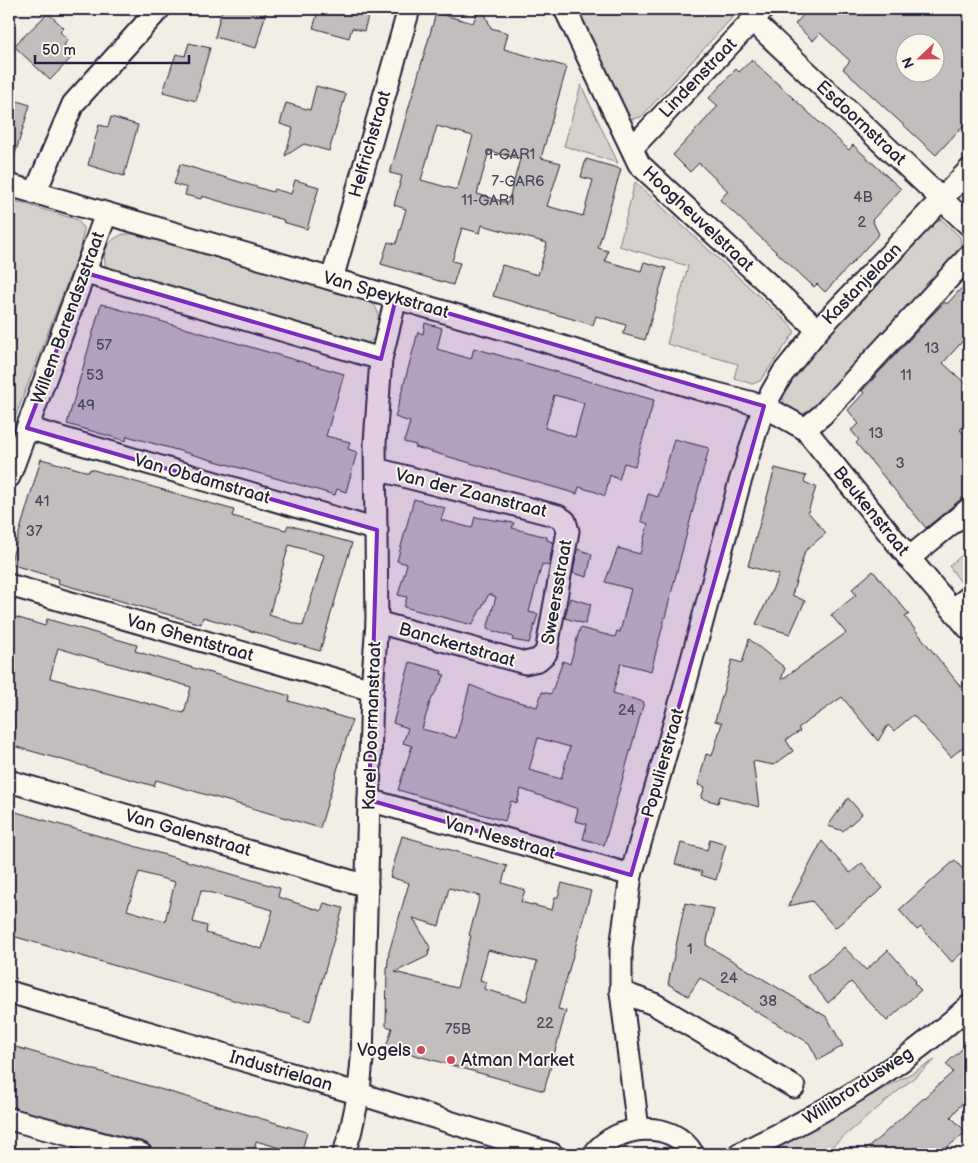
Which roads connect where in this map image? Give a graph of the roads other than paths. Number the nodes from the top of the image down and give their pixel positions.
1 (159, 9) edge
2 (409, 9) edge
3 (565, 9) edge
4 (758, 15) edge
5 (632, 148) junction
6 (969, 170) edge
7 (9, 185) edge
8 (35, 193) junction
9 (942, 200) junction
10 (106, 214) junction
11 (969, 225) edge
12 (969, 256) edge
13 (86, 273) junction
14 (332, 279) junction
15 (396, 298) junction
16 (818, 330) junction
17 (380, 359) junction
18 (764, 406) junction
19 (27, 428) junction
20 (805, 429) junction
21 (376, 469) junction
22 (9, 477) edge
23 (969, 509) edge
24 (565, 521) joint
25 (377, 530) junction
26 (909, 558) junction
27 (9, 585) edge
28 (961, 603) edge
29 (377, 622) junction
30 (969, 629) edge
31 (538, 660) joint
32 (372, 690) junction
33 (9, 781) edge
34 (369, 800) junction
35 (631, 875) junction
36 (366, 886) junction
37 (9, 992) edge
38 (621, 992) junction
39 (969, 1006) edge
40 (794, 1087) dead end
41 (360, 1094) junction
42 (9, 1119) edge
43 (638, 1129) junction
44 (141, 1154) edge
45 (344, 1154) edge
46 (552, 1154) edge
47 (594, 1154) edge
48 (693, 1154) edge
49 (739, 1154) edge

1 - 8 street
2 - 14 street, Helfrichstraat
3 - 5 street, Hoogheuvelstraat
4 - 5 street, Lindenstraat
4 - 9 street, Esdoornstraat
5 - 16 street, Hoogheuvelstraat
6 - 9 street, Kastanjelaan
7 - 8 street, Van Speykstraat
8 - 10 street, Van Speykstraat
9 - 11 street, Esdoornstraat
9 - 16 street, Kastanjelaan
10 - 13 street, Willem Barendszstraat
10 - 14 street, Van Speykstraat
12 - 20 street
13 - 17 street
13 - 19 street, Willem Barendszstraat
14 - 15 street, Van Speykstraat
15 - 17 street, Karel Doormanstraat
15 - 18 street, Van Speykstraat
16 - 18 street, Kastanjelaan
17 - 21 street, Karel Doormanstraat
18 - 20 street, Beukenstraat
18 - 35 street, Populierstraat
19 - 22 street, Willem Barendszstraat
19 - 25 street, Van Obdamstraat
20 - 26 street, Beukenstraat
21 - 24 street, Van der Zaanstraat
21 - 25 street, Karel Doormanstraat
23 - 26 street
24 - 31 street, Sweersstraat
25 - 29 street, Karel Doormanstraat
26 - 28 street, Beukenstraat
27 - 32 street, Van Ghentstraat
28 - 30 street, Beukenstraat
29 - 31 street, Banckertstraat
29 - 32 street, Karel Doormanstraat
32 - 34 street, Karel Doormanstraat
33 - 36 street, Van Galenstraat
34 - 35 street, Van Nesstraat
34 - 36 street, Karel Doormanstraat
35 - 38 street, Populierstraat
36 - 41 street, Karel Doormanstraat
37 - 41 street, Industrielaan
38 - 40 street
38 - 43 street, Populierstraat
39 - 49 street, Willibrordusweg
41 - 45 street, Karel Doormanstraat
41 - 46 street, Industrielaan
42 - 44 street
43 - 47 street
43 - 48 street

